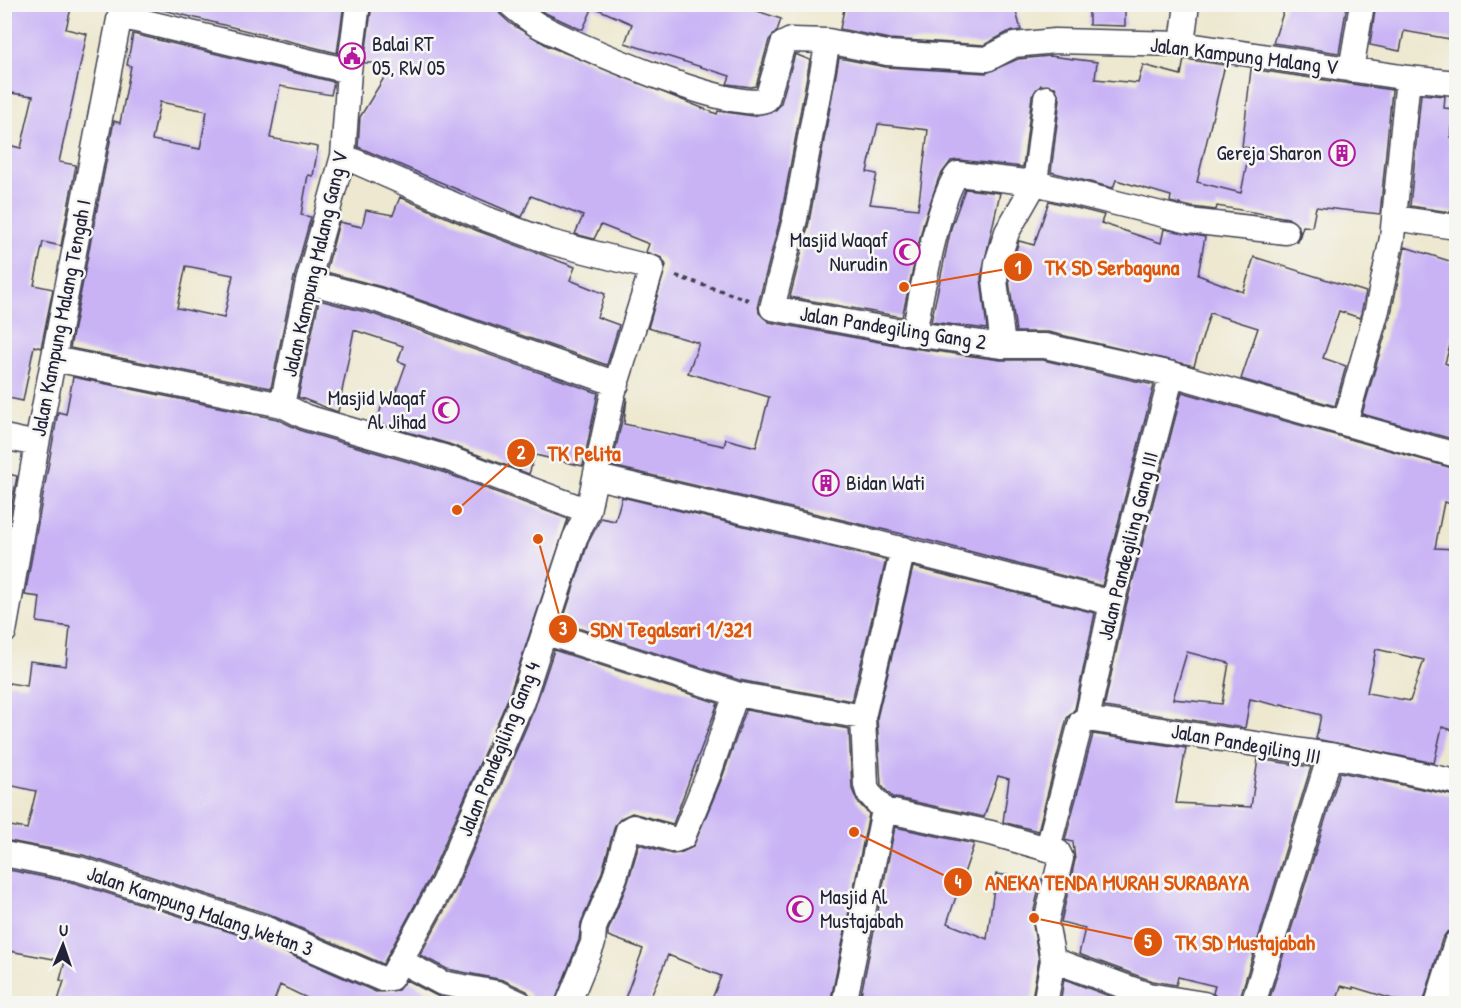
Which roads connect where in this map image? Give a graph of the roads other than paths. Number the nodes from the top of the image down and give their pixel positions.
1 (358, 4) edge
2 (510, 4) edge
3 (1187, 4) edge
4 (1362, 4) edge
5 (121, 10) edge
6 (828, 41) junction
7 (1182, 44) junction
8 (350, 70) junction
9 (1351, 70) junction
10 (1408, 78) junction
11 (1456, 83) edge
12 (1046, 98) dead end
13 (343, 156) junction
14 (1035, 183) junction
15 (1394, 218) junction
16 (1456, 227) edge
17 (1286, 232) dead end
18 (308, 282) junction
19 (914, 334) junction
20 (1003, 346) junction
21 (54, 359) junction
22 (1172, 374) junction
23 (618, 384) junction
24 (282, 405) junction
25 (1346, 423) junction
26 (4, 437) edge
27 (37, 444) junction
28 (1456, 455) edge
29 (597, 477) junction
30 (588, 511) junction
31 (903, 549) junction
32 (1112, 603) junction
33 (4, 632) edge
34 (544, 632) junction
35 (736, 694) junction
36 (863, 717) junction
37 (1087, 718) junction
38 (1330, 755) junction
39 (1456, 782) edge
40 (884, 810) junction
41 (1048, 848) junction
42 (4, 854) edge
43 (1456, 943) edge
44 (1053, 960) junction
45 (396, 969) junction
46 (521, 1004) edge
47 (568, 1004) edge
48 (844, 1004) edge
49 (1045, 1004) edge
50 (1204, 1004) edge
51 (1253, 1004) edge
52 (1437, 1004) edge

1 - 8 street, Jalan Kampung Malang Gang V
2 - 6 street, Jalan Kampung Malang V
3 - 7 street
4 - 9 street
5 - 8 street
5 - 21 street, Jalan Kampung Malang Tengah I
6 - 7 street, Jalan Kampung Malang V
6 - 19 street, Jalan Pandegiling Gang 2
7 - 9 street, Jalan Kampung Malang V
8 - 13 street, Jalan Kampung Malang Gang V
9 - 10 street, Jalan Kampung Malang V
10 - 11 street, Jalan Kampung Malang V
10 - 15 street
12 - 14 street
13 - 18 street, Jalan Kampung Malang Gang V
13 - 23 street, Jalan Pandegiling Gang 4
14 - 17 street
14 - 19 street
14 - 20 street
15 - 16 street
15 - 25 street
18 - 23 street
18 - 24 street, Jalan Kampung Malang Gang V
19 - 20 street, Jalan Pandegiling Gang 2
20 - 22 street, Jalan Pandegiling Gang 2
21 - 24 street
21 - 27 street, Jalan Kampung Malang Tengah I
22 - 25 street, Jalan Pandegiling Gang 2
22 - 32 street, Jalan Pandegiling Gang III
23 - 29 street, Jalan Pandegiling Gang 4
24 - 30 street
25 - 28 street, Jalan Pandegiling Gang 2
26 - 27 street
27 - 33 street, Jalan Kampung Malang Tengah I
29 - 30 street, Jalan Pandegiling Gang 4
29 - 31 street
30 - 34 street, Jalan Pandegiling Gang 4
31 - 32 street
31 - 36 street
32 - 37 street, Jalan Pandegiling Gang III
34 - 35 street
34 - 45 street, Jalan Pandegiling Gang 4
35 - 36 street
35 - 47 street
36 - 40 street
37 - 38 street, Jalan Pandegiling III
37 - 41 street, Jalan Pandegiling Gang III
38 - 39 street
38 - 51 street, Jalan Pandegiling III
40 - 41 street
40 - 48 street
41 - 44 street
42 - 45 street, Jalan Kampung Malang Wetan 3
43 - 52 street
44 - 49 street
44 - 50 street
45 - 46 street, Jalan Kampung Malang Wetan 3

